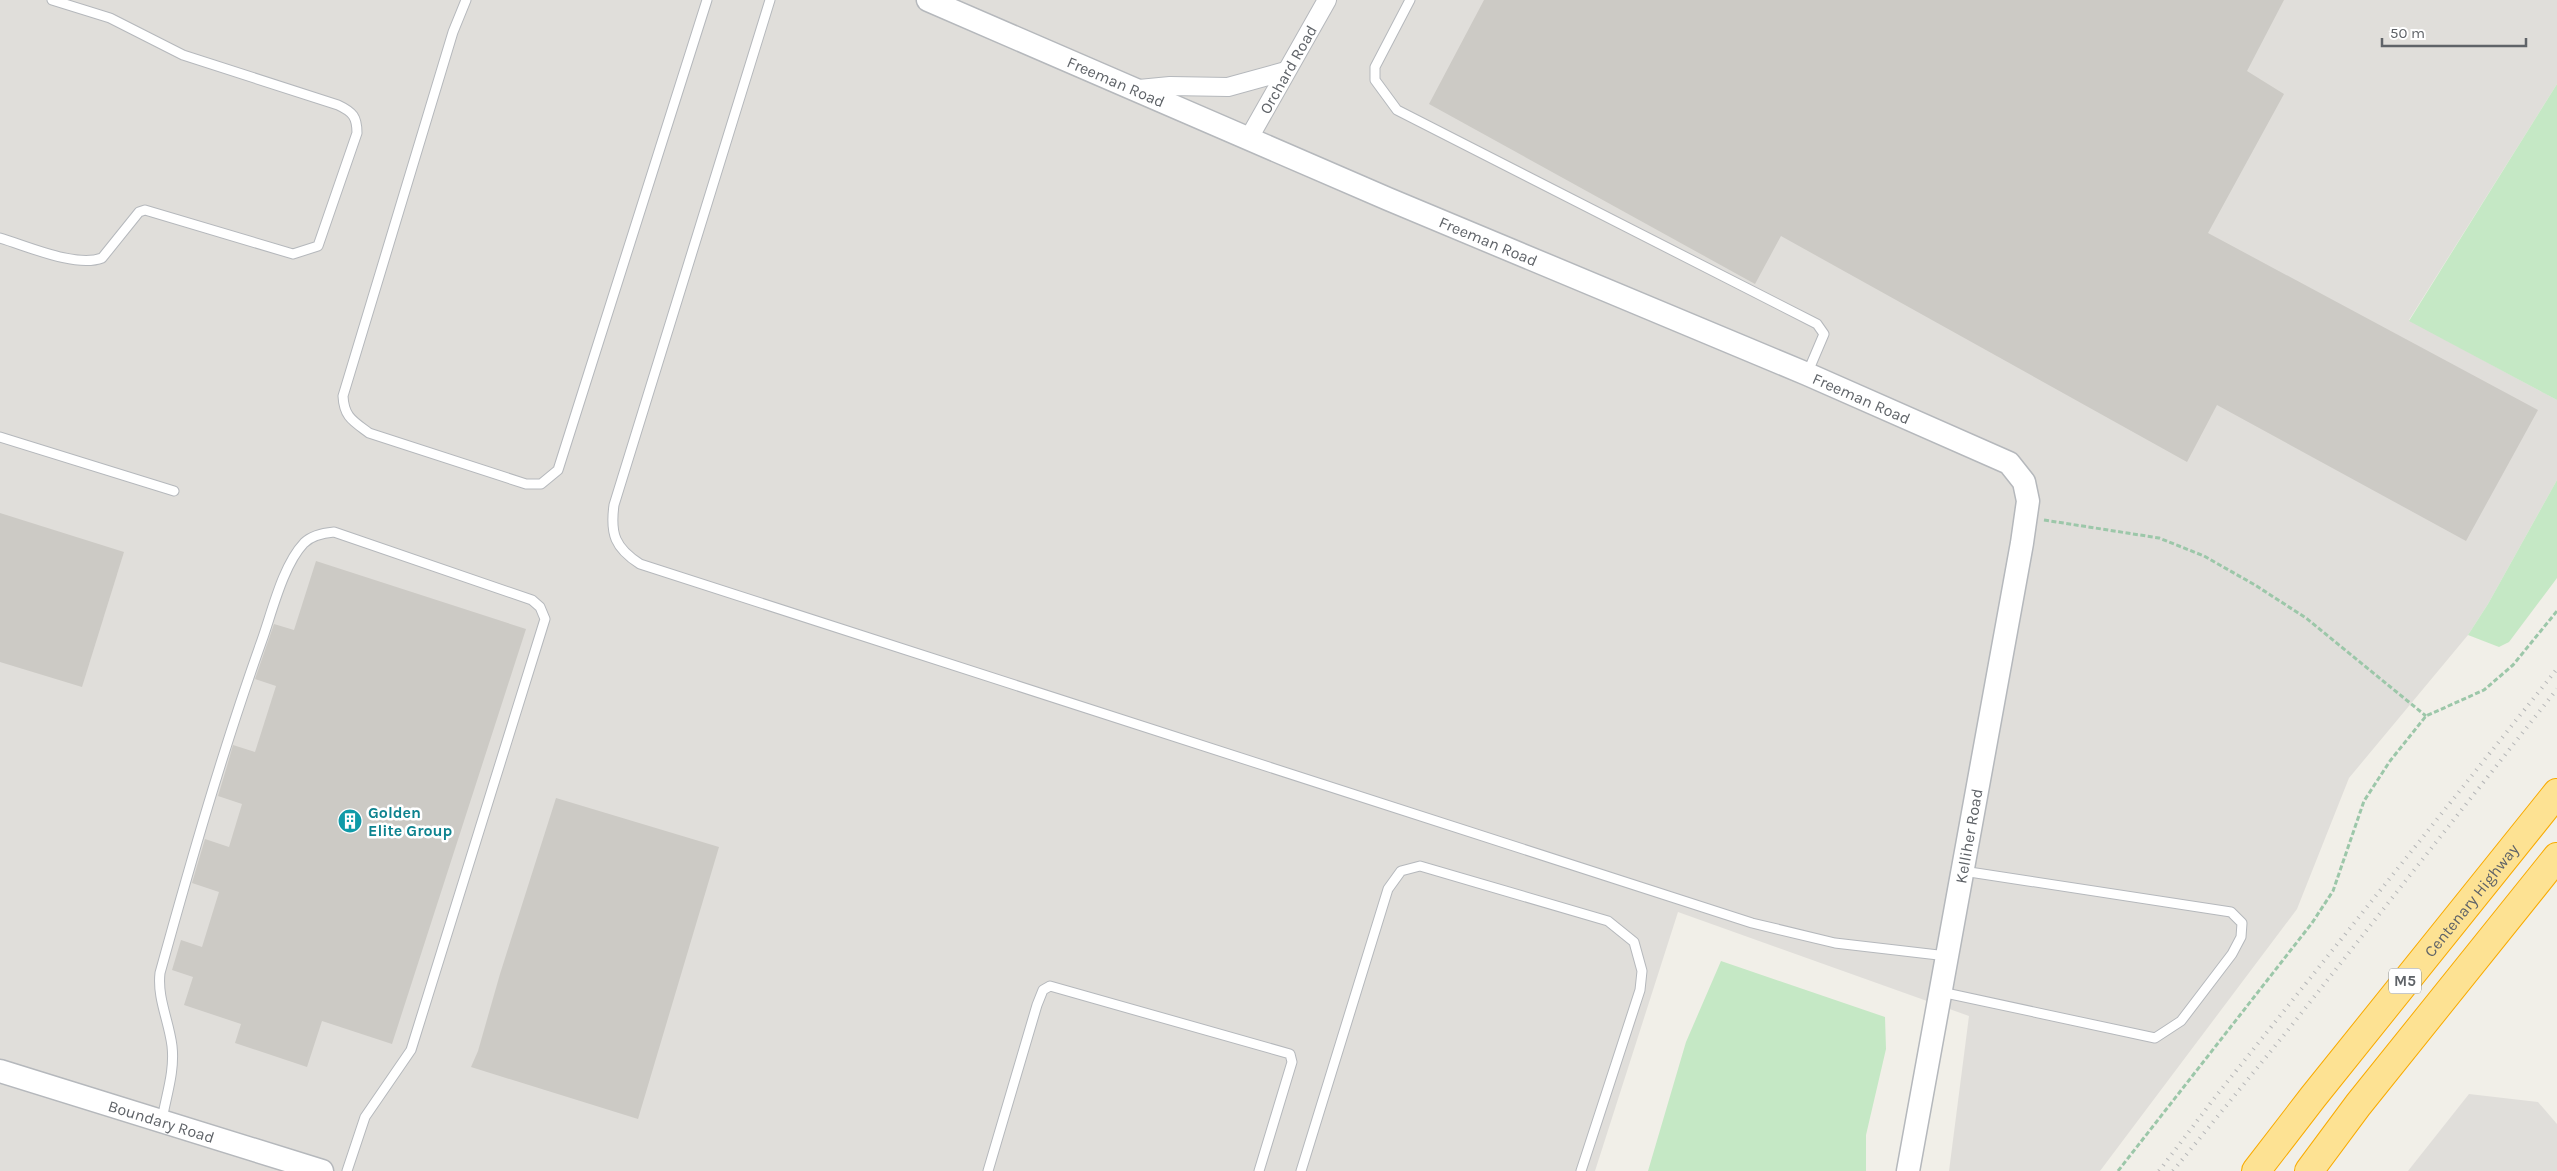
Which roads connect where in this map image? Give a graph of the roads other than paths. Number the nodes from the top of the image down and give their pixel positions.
1 (52, 0) edge
2 (466, 0) edge
3 (707, 0) edge
4 (770, 0) edge
5 (928, 0) edge
6 (1326, 0) edge
7 (1410, 0) edge
8 (1286, 71) junction
9 (1139, 90) junction
10 (1249, 138) junction
11 (0, 238) edge
12 (1807, 374) junction
13 (0, 437) edge
14 (174, 491) dead end
15 (2027, 509) joint
16 (2557, 794) edge
17 (2557, 857) edge
18 (1963, 871) junction
19 (1947, 956) junction
20 (1941, 992) junction
21 (0, 1071) edge
22 (161, 1121) junction
23 (322, 1171) edge
24 (347, 1171) edge
25 (988, 1171) edge
26 (1260, 1171) edge
27 (1301, 1171) edge
28 (1581, 1171) edge
29 (1908, 1171) edge
30 (2256, 1171) edge
31 (2309, 1171) edge

1 - 11 lane
2 - 3 lane
4 - 19 lane
5 - 9 street, Freeman Road
6 - 8 street, Orchard Road
7 - 12 lane
8 - 9 street
8 - 10 street, Orchard Road
9 - 10 street, Freeman Road
10 - 12 street, Freeman Road
12 - 15 street, Freeman Road
13 - 14 lane
15 - 18 street, Kelliher Road
16 - 30 highway, Centenary Highway / M5
17 - 31 highway, M5
18 - 19 street, Kelliher Road
18 - 20 lane
19 - 20 street, Kelliher Road
20 - 29 street, Kelliher Road
21 - 22 street, Boundary Road
22 - 23 street, Boundary Road
22 - 24 lane
25 - 26 lane
27 - 28 lane

